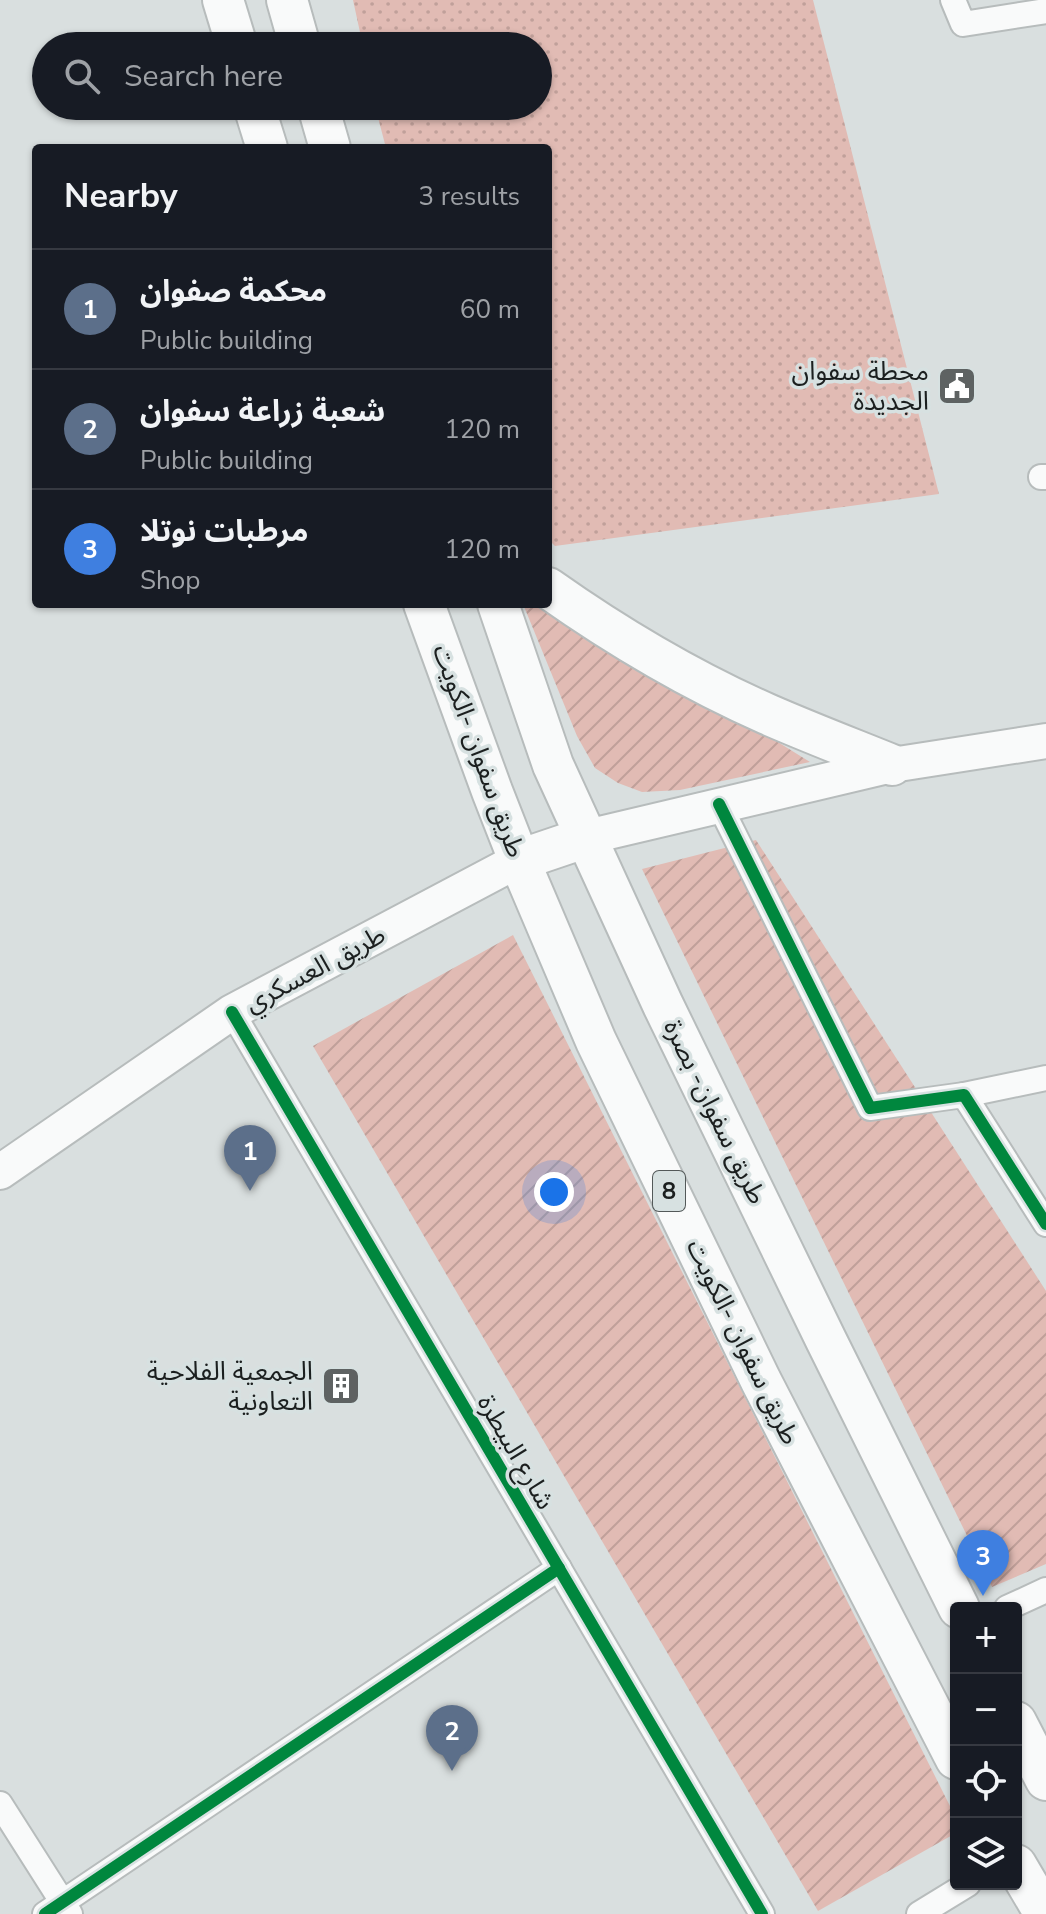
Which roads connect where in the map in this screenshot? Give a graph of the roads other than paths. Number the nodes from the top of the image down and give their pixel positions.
1 (223, 0) edge
2 (287, 0) edge
3 (953, 0) edge
4 (1046, 11) edge
5 (233, 32) edge
6 (296, 32) edge
7 (258, 120) edge
8 (322, 120) edge
9 (266, 144) edge
10 (329, 144) edge
11 (552, 591) edge
12 (425, 608) edge
13 (499, 608) edge
14 (1046, 741) edge
15 (892, 765) junction
16 (719, 804) junction
17 (587, 837) junction
18 (519, 860) junction
19 (232, 1012) junction
20 (1046, 1078) edge
21 (964, 1095) junction
22 (0, 1172) edge
23 (1046, 1224) edge
24 (559, 1568) junction
25 (1046, 1590) edge
26 (956, 1602) edge
27 (1020, 1602) edge
28 (1022, 1734) edge
29 (950, 1747) edge
30 (1046, 1780) edge
31 (0, 1804) edge
32 (1022, 1875) edge
33 (958, 1890) edge
34 (59, 1910) edge
35 (762, 1914) edge
36 (919, 1914) edge
37 (1045, 1914) edge

1 - 5 highway
2 - 6 highway
3 - 4 street
7 - 9 highway
8 - 10 highway
11 - 15 highway
12 - 18 highway, طريق سفوان -الكويت / 8
13 - 17 highway, طريق سفوان- بصرة
14 - 15 main road
15 - 16 main road
16 - 17 main road
16 - 21 street
17 - 18 highway
17 - 26 highway, طريق سفوان- بصرة
18 - 19 main road, طريق العسكري
18 - 29 highway, طريق سفوان -الكويت / 8
19 - 22 main road, طريق العسكري
19 - 24 street, شارع البيطرة
20 - 21 street
21 - 23 street
24 - 34 street
24 - 35 street, شارع البيطرة
25 - 27 street
28 - 30 highway
31 - 34 street
32 - 37 highway
33 - 36 street

